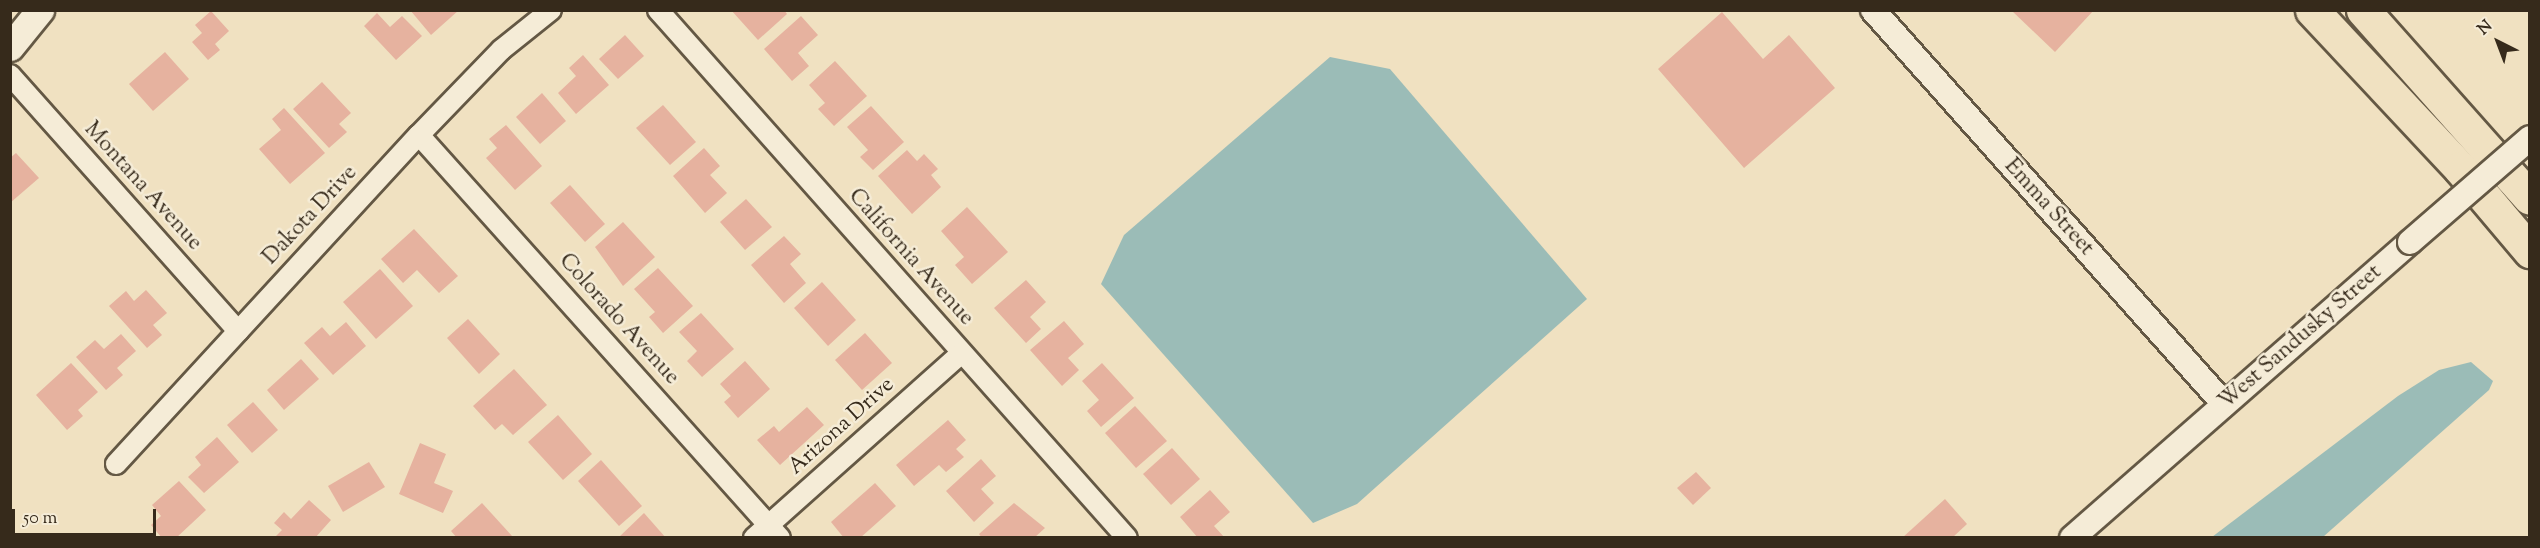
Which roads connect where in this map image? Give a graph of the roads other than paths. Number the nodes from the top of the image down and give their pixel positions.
1 (40, 10) edge
2 (551, 10) edge
3 (658, 10) edge
4 (1873, 10) edge
5 (2312, 10) edge
6 (2363, 10) edge
7 (10, 47) edge
8 (10, 75) edge
9 (419, 135) junction
10 (2529, 138) edge
11 (2529, 198) edge
12 (2529, 251) edge
13 (238, 331) junction
14 (962, 353) junction
15 (2224, 404) junction
16 (116, 464) dead end
17 (768, 533) edge
18 (1127, 537) edge
19 (2072, 537) edge

1 - 7 main road
2 - 9 street, Dakota Drive
3 - 14 street, California Avenue
4 - 15 street, Emma Street
5 - 12 highway
6 - 11 highway
8 - 13 street, Montana Avenue
9 - 13 street, Dakota Drive
9 - 17 street, Colorado Avenue
10 - 15 street, West Sandusky Street, bridge
13 - 16 street, Dakota Drive
14 - 17 street, Arizona Drive
14 - 18 street, California Avenue
15 - 19 street, West Sandusky Street

